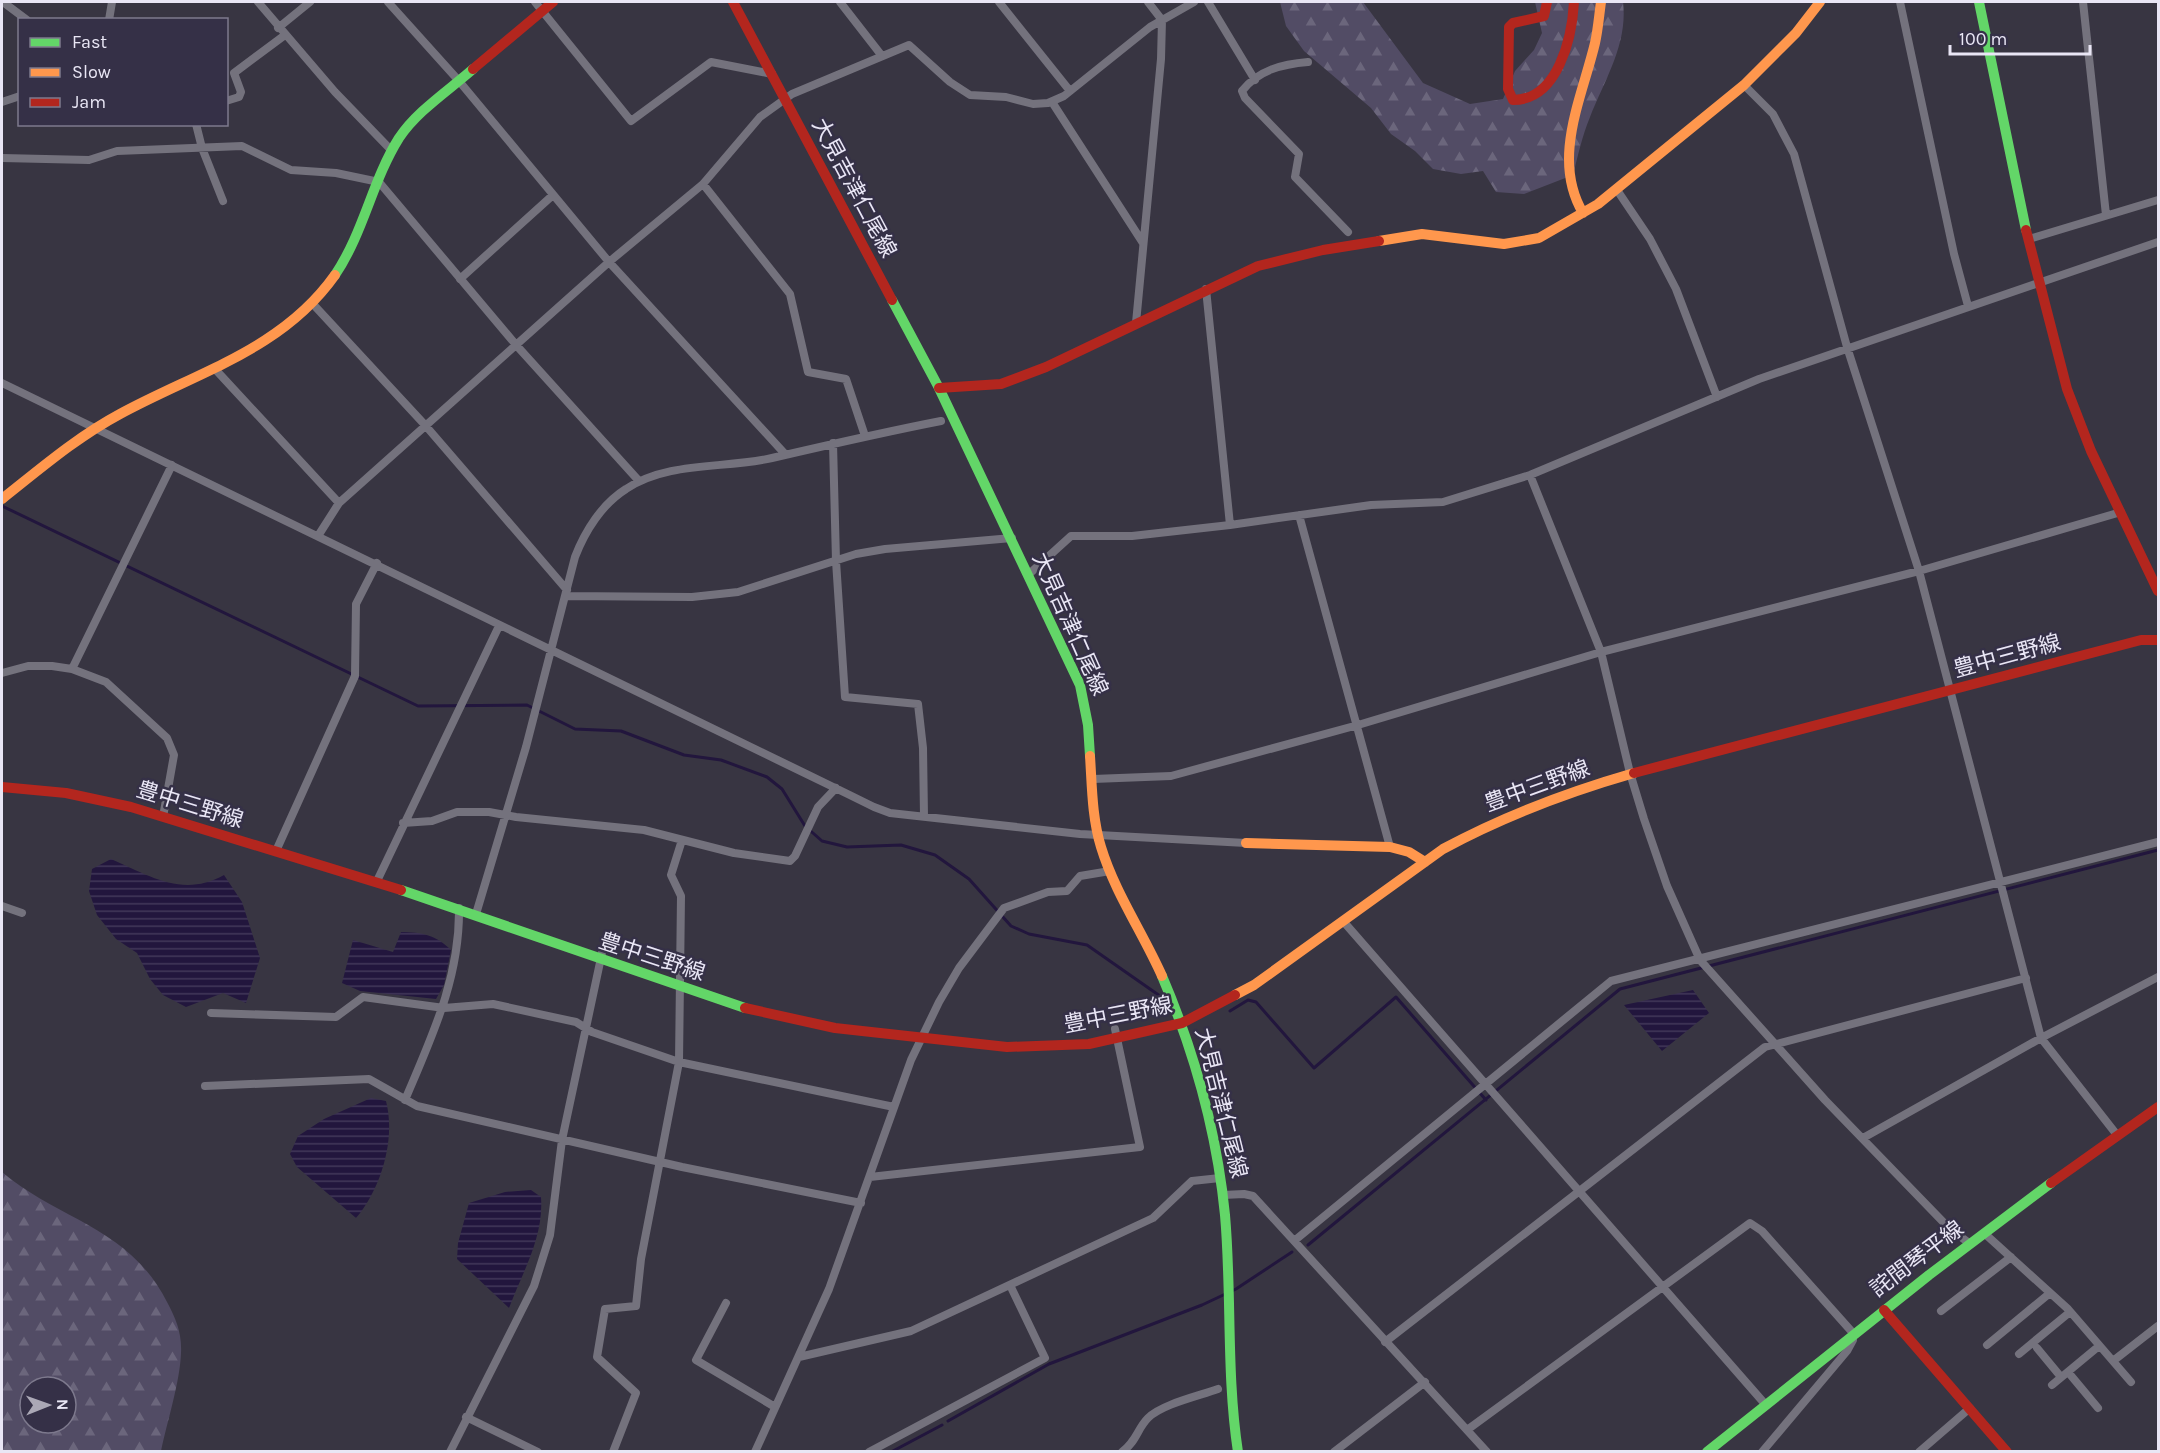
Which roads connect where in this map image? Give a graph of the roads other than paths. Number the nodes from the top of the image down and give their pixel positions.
1 (3, 2) edge
2 (112, 2) edge
3 (258, 2) edge
4 (310, 2) edge
5 (388, 2) edge
6 (733, 2) edge
7 (840, 2) edge
8 (999, 2) edge
9 (1148, 2) edge
10 (1194, 2) edge
11 (1208, 2) edge
12 (1547, 2) edge
13 (1574, 2) edge
14 (1601, 2) edge
15 (1820, 2) edge
16 (1900, 2) edge
17 (1979, 2) edge
18 (2083, 2) edge
19 (544, 4) edge
20 (24, 18) edge
21 (108, 18) edge
22 (1162, 20) junction
23 (278, 28) junction
24 (285, 36) junction
25 (882, 56) junction
26 (1308, 62) dead end
27 (772, 74) junction
28 (1255, 80) junction
29 (459, 81) junction
30 (1744, 85) junction
31 (1070, 91) junction
32 (18, 97) edge
33 (785, 99) junction
34 (228, 100) edge
35 (2, 102) edge
36 (1052, 102) junction
37 (196, 126) edge
38 (202, 148) junction
39 (392, 151) junction
40 (2, 158) edge
41 (379, 182) junction
42 (703, 184) junction
43 (1617, 190) junction
44 (553, 195) junction
45 (2158, 200) edge
46 (223, 201) dead end
47 (1583, 213) junction
48 (2106, 215) junction
49 (1348, 232) dead end
50 (2029, 239) junction
51 (2158, 242) edge
52 (1143, 243) junction
53 (609, 262) junction
54 (460, 279) junction
55 (2040, 283) junction
56 (1206, 289) junction
57 (312, 303) junction
58 (1968, 306) junction
59 (1136, 323) junction
60 (517, 346) junction
61 (1847, 346) junction
62 (215, 369) junction
63 (2, 382) edge
64 (939, 388) junction
65 (1717, 397) junction
66 (940, 421) dead end
67 (425, 425) junction
68 (95, 428) junction
69 (865, 436) junction
70 (833, 443) junction
71 (785, 454) junction
72 (172, 465) junction
73 (1530, 476) junction
74 (639, 481) junction
75 (2, 499) edge
76 (339, 503) junction
77 (2121, 512) junction
78 (1299, 515) junction
79 (1230, 525) junction
80 (318, 536) junction
81 (1011, 538) junction
82 (836, 561) junction
83 (377, 563) junction
84 (1919, 571) junction
85 (1028, 575) junction
86 (2158, 591) edge
87 (566, 593) junction
88 (499, 626) junction
89 (2158, 640) edge
90 (552, 650) junction
91 (1601, 652) junction
92 (72, 669) junction
93 (2, 673) edge
94 (1951, 691) junction
95 (1358, 725) junction
96 (1630, 773) junction
97 (1093, 779) junction
98 (2, 786) edge
99 (836, 788) junction
100 (506, 815) junction
101 (924, 816) junction
102 (163, 817) junction
103 (403, 823) junction
104 (1098, 835) junction
105 (682, 840) junction
106 (2158, 842) edge
107 (1246, 843) joint
108 (1390, 847) junction
109 (276, 851) junction
110 (1425, 862) junction
111 (1110, 871) junction
112 (376, 881) junction
113 (2001, 883) junction
114 (2, 906) edge
115 (459, 908) junction
116 (22, 913) dead end
117 (476, 914) junction
118 (1343, 921) junction
119 (601, 956) junction
120 (1700, 960) junction
121 (2158, 977) edge
122 (2026, 978) junction
123 (680, 987) junction
124 (444, 1008) junction
125 (211, 1013) dead end
126 (1182, 1023) junction
127 (586, 1029) junction
128 (1116, 1034) junction
129 (920, 1038) junction
130 (2041, 1038) junction
131 (1773, 1043) junction
132 (679, 1062) junction
133 (1487, 1084) junction
134 (205, 1086) dead end
135 (405, 1100) junction
136 (894, 1107) junction
137 (2158, 1107) edge
138 (2117, 1135) junction
139 (562, 1138) junction
140 (1863, 1138) junction
141 (660, 1161) junction
142 (870, 1177) junction
143 (1220, 1178) junction
144 (1579, 1190) junction
145 (1223, 1195) junction
146 (861, 1203) junction
147 (1984, 1233) junction
148 (1294, 1241) junction
149 (1970, 1244) junction
150 (2011, 1257) junction
151 (1010, 1286) junction
152 (1664, 1287) junction
153 (2050, 1293) junction
154 (726, 1303) dead end
155 (1884, 1310) junction
156 (1941, 1311) dead end
157 (2070, 1312) junction
158 (2158, 1326) edge
159 (1853, 1333) junction
160 (1385, 1342) junction
161 (1987, 1345) dead end
162 (2099, 1346) junction
163 (2037, 1348) dead end
164 (2019, 1354) dead end
165 (799, 1357) junction
166 (2113, 1361) junction
167 (2065, 1375) junction
168 (2131, 1382) dead end
169 (1425, 1383) junction
170 (2052, 1385) dead end
171 (1218, 1389) dead end
172 (1765, 1404) junction
173 (775, 1407) junction
174 (1970, 1408) junction
175 (2098, 1408) dead end
176 (466, 1417) junction
177 (1467, 1430) junction
178 (1127, 1450) edge
179 (450, 1452) edge
180 (538, 1452) edge
181 (613, 1452) edge
182 (755, 1452) edge
183 (869, 1452) edge
184 (1238, 1452) edge
185 (1334, 1452) edge
186 (1487, 1452) edge
187 (1707, 1452) edge
188 (1762, 1452) edge
189 (1919, 1452) edge
190 (2007, 1452) edge

1 - 20 street
2 - 21 street
3 - 23 street
4 - 23 street
5 - 29 street
6 - 27 main road, 大見吉津仁尾線
7 - 25 street
8 - 31 street
9 - 22 street
10 - 22 street
11 - 28 street
12 - 13 main road
14 - 47 main road
15 - 30 main road
16 - 58 street
17 - 50 main road
18 - 48 street
19 - 27 street
19 - 29 main road
22 - 31 street
22 - 52 street
23 - 24 street
24 - 34 street
24 - 39 street
25 - 33 street
25 - 36 street
26 - 28 street
27 - 33 main road, 大見吉津仁尾線
28 - 49 street
29 - 39 main road
29 - 44 street
30 - 43 main road
30 - 61 street
31 - 36 street
32 - 35 street
33 - 42 street
33 - 64 main road, 大見吉津仁尾線
36 - 52 street
37 - 38 street
38 - 40 street
38 - 41 street
38 - 46 street
39 - 41 main road
41 - 54 street
41 - 57 main road
42 - 53 street
42 - 69 street
43 - 47 main road
43 - 65 street
44 - 53 street
44 - 54 street
45 - 48 street
47 - 56 main road
48 - 50 street
50 - 55 main road
51 - 55 street
52 - 59 street
53 - 60 street
53 - 71 street
54 - 60 street
55 - 58 street
55 - 77 main road
56 - 59 main road
56 - 79 street
57 - 62 main road
57 - 67 street
58 - 61 street
59 - 64 main road
60 - 67 street
60 - 74 street
61 - 65 street
61 - 84 street
62 - 68 main road
62 - 76 street
63 - 68 street
64 - 81 main road, 大見吉津仁尾線
65 - 73 street
66 - 69 street
67 - 76 street
67 - 87 street
68 - 72 street
68 - 75 main road
69 - 70 street
70 - 71 street
70 - 82 street
71 - 74 street
72 - 80 street
72 - 92 street
73 - 78 street
73 - 91 street
74 - 87 street
76 - 80 street
77 - 84 street
77 - 86 main road
78 - 79 street
78 - 95 street
79 - 85 street
80 - 83 street
81 - 82 street
81 - 85 main road, 大見吉津仁尾線
82 - 87 street
82 - 101 street
83 - 88 street
83 - 109 street
84 - 91 street
84 - 94 street
85 - 97 main road, 大見吉津仁尾線
87 - 90 street
88 - 90 street
88 - 103 street
89 - 94 main road, 豊中三野線
90 - 99 street
90 - 100 street
91 - 95 street
91 - 96 street
92 - 93 street
92 - 102 street
94 - 96 main road, 豊中三野線
94 - 113 street
95 - 97 street
95 - 108 street
96 - 110 main road, 豊中三野線
96 - 120 street
97 - 104 main road, 大見吉津仁尾線
98 - 102 main road, 豊中三野線
99 - 101 street
99 - 105 street
100 - 103 street
100 - 105 street
100 - 117 street
101 - 104 street
102 - 109 main road, 豊中三野線
103 - 112 street
104 - 107 street
104 - 111 main road, 大見吉津仁尾線
105 - 123 street
106 - 113 street
107 - 108 main road
108 - 110 main road
109 - 112 main road, 豊中三野線
110 - 118 main road, 豊中三野線
111 - 126 main road, 大見吉津仁尾線
111 - 129 street
112 - 115 main road, 豊中三野線
113 - 120 street
113 - 122 street
114 - 116 street
115 - 117 main road, 豊中三野線
115 - 124 street
117 - 119 main road, 豊中三野線
118 - 126 main road, 豊中三野線
118 - 133 street
119 - 123 main road, 豊中三野線
119 - 127 street
120 - 131 street
120 - 133 street
121 - 130 street
122 - 130 street
122 - 131 street
123 - 129 main road, 豊中三野線
123 - 132 street
124 - 125 street
124 - 127 street
124 - 135 street
126 - 128 main road, 豊中三野線
126 - 143 main road, 大見吉津仁尾線
127 - 132 street
127 - 139 street
128 - 129 main road, 豊中三野線
128 - 142 street
129 - 136 street
130 - 138 street
130 - 140 street
131 - 140 street
131 - 144 street
132 - 136 street
132 - 141 street
133 - 144 street
133 - 148 street
134 - 135 street
135 - 139 street
136 - 142 street
137 - 138 main road, 詫間琴平線
138 - 147 main road, 詫間琴平線
139 - 141 street
139 - 176 street
140 - 149 street
141 - 146 street
141 - 181 street
142 - 146 street
143 - 145 main road, 大見吉津仁尾線
143 - 151 street
144 - 152 street
144 - 160 street
145 - 148 street
145 - 184 main road, 大見吉津仁尾線
146 - 165 street
147 - 149 main road, 詫間琴平線
147 - 150 street
148 - 160 street
149 - 155 main road, 詫間琴平線
150 - 153 street
150 - 156 street
151 - 165 street
151 - 183 street
152 - 159 street
152 - 172 street
152 - 177 street
153 - 157 street
153 - 161 street
154 - 173 street
155 - 159 main road, 詫間琴平線
155 - 174 main road
157 - 162 street
157 - 164 street
158 - 166 street
159 - 172 main road, 詫間琴平線
159 - 188 street
160 - 169 street
162 - 166 street
162 - 167 street
163 - 167 street
165 - 173 street
166 - 168 street
167 - 170 street
167 - 175 street
169 - 177 street
169 - 185 street
171 - 178 street
172 - 187 main road, 詫間琴平線
173 - 182 street
174 - 189 street
174 - 190 main road
176 - 179 street
176 - 180 street
177 - 186 street

